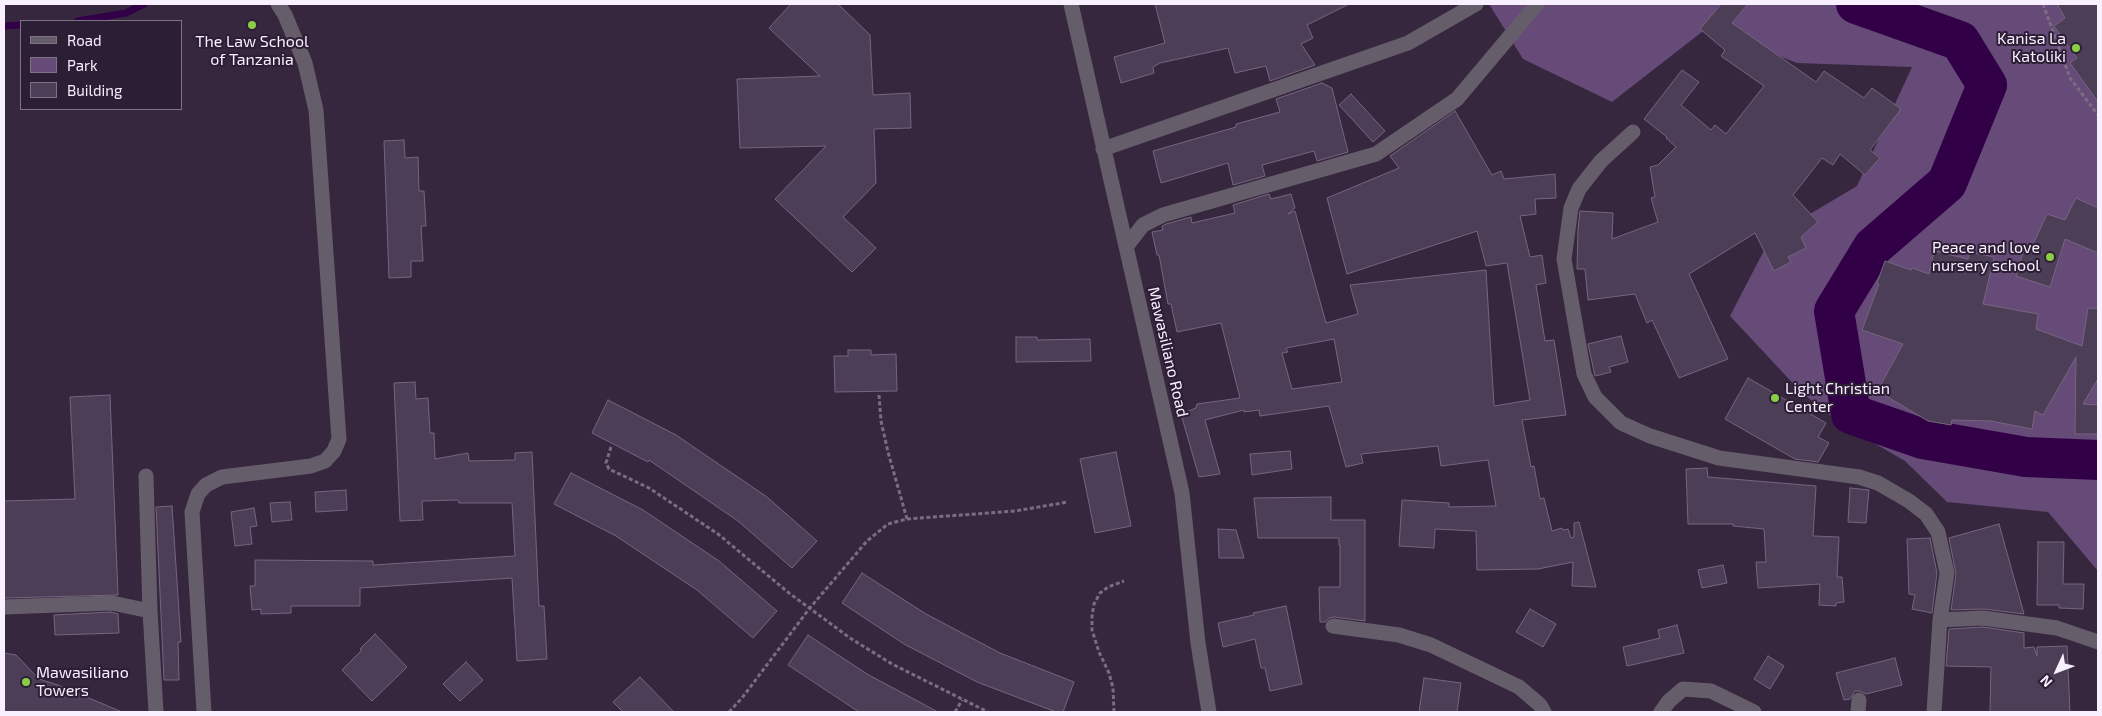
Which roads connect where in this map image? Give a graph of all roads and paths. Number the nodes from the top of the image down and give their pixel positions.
1 (278, 4) edge
2 (1072, 4) edge
3 (1476, 4) edge
4 (1537, 4) edge
5 (2043, 4) edge
6 (2098, 115) edge
7 (1633, 132) dead end
8 (1103, 149) junction
9 (1126, 247) junction
10 (879, 396) dead end
11 (611, 447) dead end
12 (146, 476) dead end
13 (1068, 502) dead end
14 (907, 518) junction
15 (1124, 580) dead end
16 (4, 607) edge
17 (809, 609) junction
18 (150, 611) junction
19 (1940, 620) junction
20 (1334, 626) dead end
21 (2098, 642) edge
22 (962, 700) junction
23 (156, 712) edge
24 (204, 712) edge
25 (729, 712) edge
26 (956, 712) edge
27 (988, 712) edge
28 (1114, 712) edge
29 (1210, 712) edge
30 (1544, 712) edge
31 (1661, 712) edge
32 (1754, 712) edge
33 (1934, 712) edge

1 - 24 street
2 - 8 street, Mawasiliano Road
3 - 8 street
4 - 9 street
5 - 6 path
7 - 19 street
8 - 9 street, Mawasiliano Road
9 - 29 street, Mawasiliano Road
10 - 14 path
11 - 17 path
12 - 18 street
13 - 14 path
14 - 17 path
15 - 28 path
16 - 18 street
17 - 22 path
17 - 25 path
18 - 23 street
19 - 21 street
19 - 33 street
20 - 30 street
22 - 26 path
22 - 27 path
31 - 32 street

